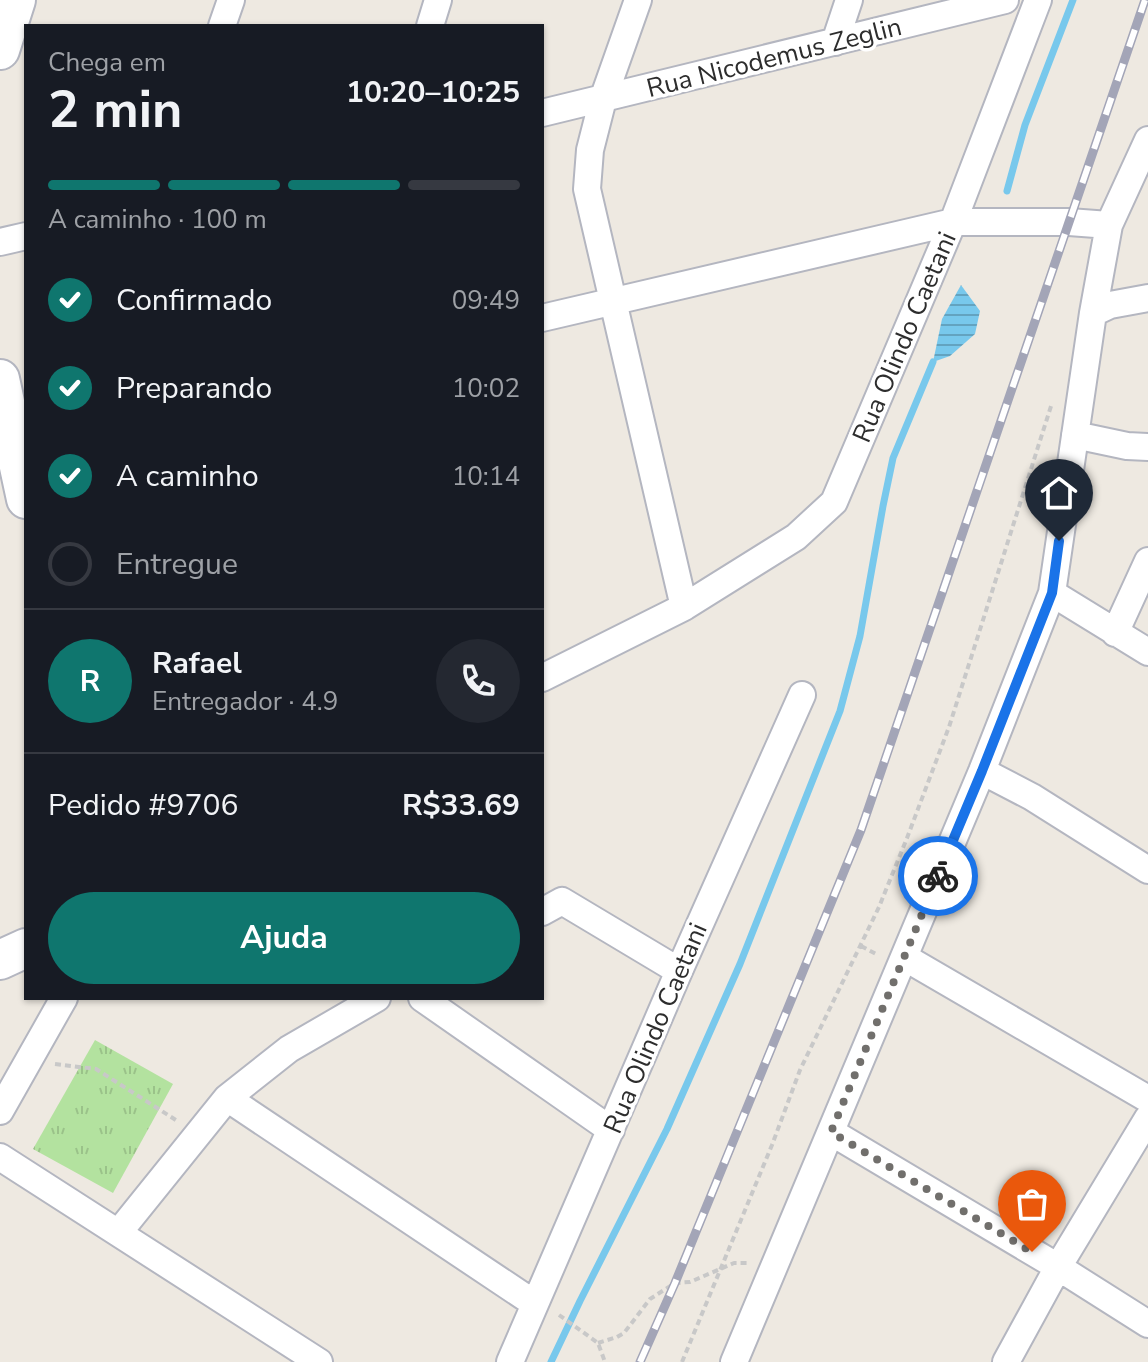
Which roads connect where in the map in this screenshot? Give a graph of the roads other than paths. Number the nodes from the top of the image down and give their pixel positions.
1 (16, 0) edge
2 (231, 0) edge
3 (438, 0) edge
4 (638, 0) edge
5 (849, 0) edge
6 (1005, 0) edge
7 (1038, 0) edge
8 (223, 24) edge
9 (431, 24) edge
10 (835, 42) junction
11 (0, 50) edge
12 (603, 99) junction
13 (544, 113) edge
14 (1148, 140) edge
15 (953, 222) junction
16 (1109, 225) junction
17 (24, 236) edge
18 (0, 242) edge
19 (1148, 298) edge
20 (613, 300) junction
21 (1093, 313) junction
22 (544, 317) edge
23 (0, 379) edge
24 (1075, 435) junction
25 (13, 446) edge
26 (1148, 447) edge
27 (24, 491) edge
28 (1148, 561) edge
29 (1052, 593) junction
30 (684, 607) junction
31 (1115, 633) junction
32 (1148, 652) edge
33 (544, 677) edge
34 (802, 695) dead end
35 (982, 771) junction
36 (1148, 870) edge
37 (544, 911) edge
38 (24, 949) edge
39 (904, 957) junction
40 (0, 960) edge
41 (679, 971) junction
42 (63, 1000) edge
43 (374, 1000) edge
44 (425, 1000) edge
45 (227, 1098) junction
46 (1148, 1099) edge
47 (0, 1111) edge
48 (1148, 1118) edge
49 (611, 1130) junction
50 (831, 1132) junction
51 (0, 1157) edge
52 (119, 1232) junction
53 (1058, 1267) junction
54 (545, 1308) junction
55 (1148, 1324) edge
56 (319, 1362) edge
57 (510, 1362) edge
58 (734, 1362) edge
59 (1006, 1362) edge

1 - 11 street
2 - 8 street
3 - 9 street
4 - 12 street
5 - 10 street
6 - 10 street, Rua Nicodemus Zeglin
7 - 15 street, Rua Olindo Caetani
10 - 12 street, Rua Nicodemus Zeglin
12 - 13 street, Rua Nicodemus Zeglin
12 - 20 street
14 - 16 street
15 - 16 street
15 - 20 street
15 - 30 street, Rua Olindo Caetani
16 - 21 street
17 - 18 street
19 - 21 street
20 - 22 street
20 - 30 street
21 - 24 street
23 - 25 street
24 - 26 street
24 - 29 street
25 - 27 street
28 - 31 street
29 - 31 street
29 - 35 street
30 - 33 street, Rua Olindo Caetani
31 - 32 street
34 - 41 street, Rua Olindo Caetani
35 - 36 street
35 - 39 street
37 - 41 street
38 - 40 street
39 - 46 street
39 - 50 street
41 - 49 street, Rua Olindo Caetani
42 - 47 street
43 - 45 street
44 - 49 street
45 - 52 street
45 - 54 street
48 - 53 street
49 - 54 street, Rua Olindo Caetani
50 - 53 street
50 - 58 street
51 - 52 street
52 - 56 street
53 - 55 street
53 - 59 street
54 - 57 street, Rua Olindo Caetani

